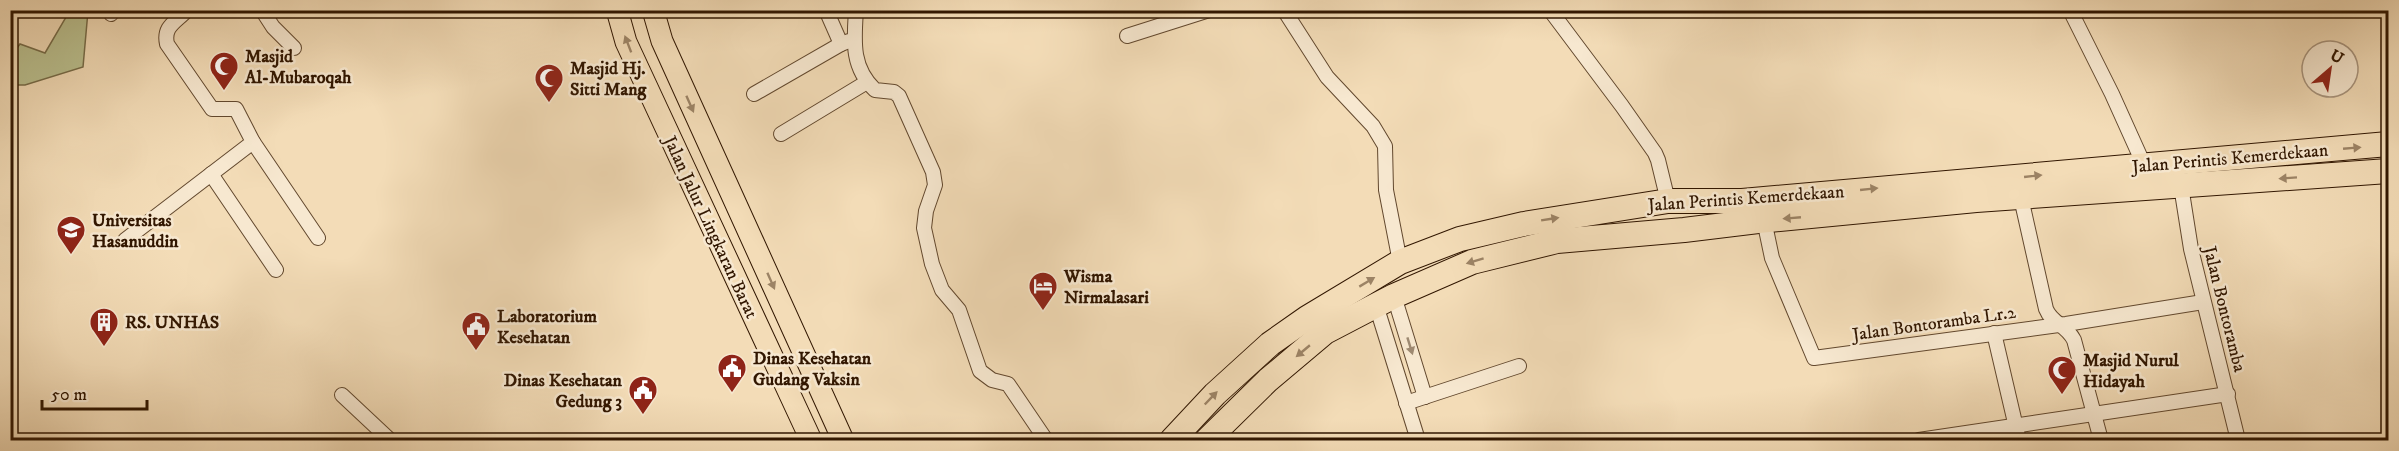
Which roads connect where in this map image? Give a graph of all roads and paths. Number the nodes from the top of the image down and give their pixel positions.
1 (262, 10) edge
2 (617, 10) edge
3 (653, 10) edge
4 (826, 10) edge
5 (856, 10) edge
6 (1209, 10) edge
7 (1284, 10) edge
8 (1550, 10) edge
9 (2070, 10) edge
10 (185, 11) edge
11 (1127, 36) dead end
12 (847, 41) junction
13 (294, 48) dead end
14 (867, 82) junction
15 (754, 94) dead end
16 (781, 134) dead end
17 (253, 142) junction
18 (2388, 144) edge
19 (2144, 165) junction
20 (2388, 171) edge
21 (210, 174) junction
22 (2181, 186) junction
23 (1975, 191) junction
24 (2021, 198) junction
25 (1668, 201) junction
26 (1764, 220) junction
27 (318, 238) dead end
28 (125, 240) dead end
29 (1400, 262) junction
30 (276, 270) dead end
31 (1385, 300) junction
32 (2203, 302) junction
33 (2059, 323) junction
34 (1994, 333) junction
35 (1519, 366) dead end
36 (2228, 394) junction
37 (342, 395) dead end
38 (1425, 397) junction
39 (1406, 404) junction
40 (2095, 414) junction
41 (2017, 425) junction
42 (390, 441) edge
43 (811, 441) edge
44 (843, 441) edge
45 (1046, 441) edge
46 (1172, 441) edge
47 (1207, 441) edge
48 (1418, 441) edge
49 (1919, 441) edge
50 (2019, 441) edge
51 (2101, 441) edge
52 (2238, 441) edge

1 - 13 street
43 -> 2 main road, Jalan Jalur Lingkaran Barat
3 -> 44 main road, Jalan Jalur Lingkaran Barat
4 - 12 street
5 - 12 street
6 - 11 street
7 - 29 street
8 - 25 street
9 - 19 street
10 - 17 street
12 - 14 street
12 - 15 street
14 - 16 street
14 - 45 street
17 - 21 street
17 - 27 street
19 -> 18 highway, Jalan Perintis Kemerdekaan
23 -> 19 highway, Jalan Perintis Kemerdekaan
20 -> 22 highway, Jalan Perintis Kemerdekaan
21 - 28 street
21 - 30 street
22 - 24 highway, Jalan Perintis Kemerdekaan
22 - 32 street, Jalan Bontoramba
23 - 24 highway, Jalan Perintis Kemerdekaan
25 -> 23 highway, Jalan Perintis Kemerdekaan
23 -> 26 highway, Jalan Perintis Kemerdekaan
24 - 33 street
29 -> 25 highway, Jalan Perintis Kemerdekaan
26 -> 31 highway, Jalan Perintis Kemerdekaan
26 - 34 street, Jalan Bontoramba Lr.2
46 -> 29 highway, Jalan Perintis Kemerdekaan
31 -> 38 street
31 - 39 street
31 -> 47 highway, Jalan Perintis Kemerdekaan
32 - 33 street, Jalan Bontoramba Lr.2
32 - 36 street, Jalan Bontoramba
33 - 34 street, Jalan Bontoramba Lr.2
33 - 40 street
34 - 41 street
35 - 38 street
36 - 40 street
36 - 52 street, Jalan Bontoramba
37 - 42 street
38 - 39 street
39 - 48 street
40 - 41 street
40 - 51 street
41 - 49 street
41 - 50 street

